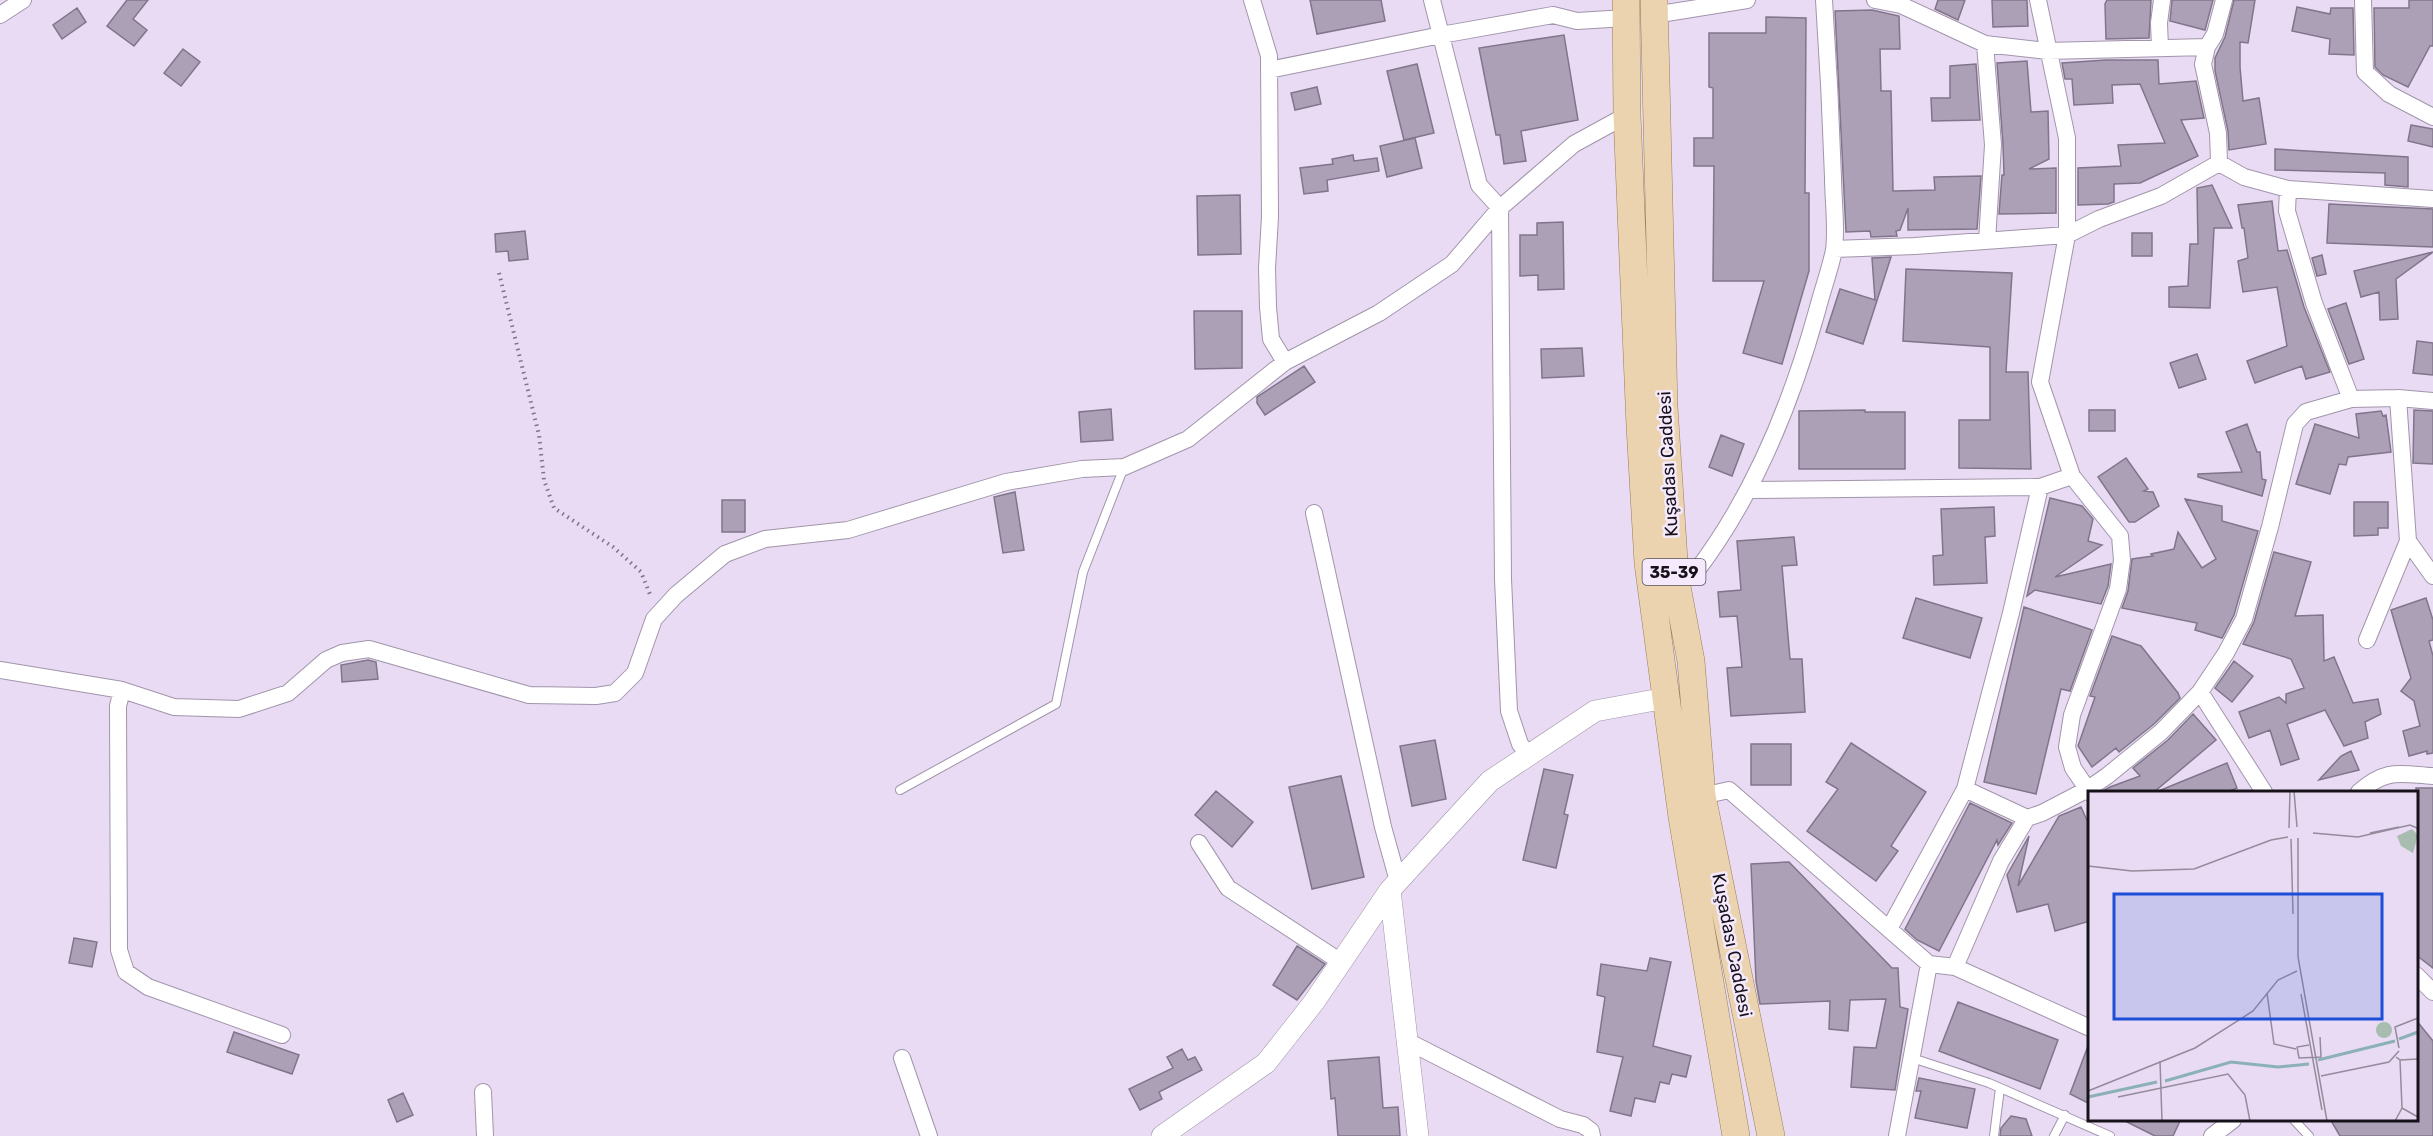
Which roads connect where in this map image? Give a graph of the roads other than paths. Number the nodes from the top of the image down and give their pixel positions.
1 (23, 0) edge
2 (1252, 0) edge
3 (1432, 0) edge
4 (1747, 0) edge
5 (1824, 0) edge
6 (1875, 0) edge
7 (2038, 0) edge
8 (2162, 0) edge
9 (2224, 0) edge
10 (2363, 0) edge
11 (1654, 8) edge
12 (1626, 9) edge
13 (0, 15) edge
14 (1441, 35) junction
15 (1985, 44) junction
16 (2207, 47) junction
17 (2160, 48) junction
18 (2047, 51) junction
19 (1269, 70) junction
20 (1627, 115) junction
21 (2433, 117) edge
22 (2219, 163) junction
23 (2288, 189) junction
24 (2433, 199) edge
25 (1500, 208) junction
26 (2067, 235) junction
27 (1987, 241) junction
28 (1834, 249) junction
29 (1285, 362) junction
30 (2398, 398) junction
31 (2351, 399) junction
32 (2433, 401) edge
33 (1124, 467) junction
34 (2072, 476) junction
35 (2040, 487) junction
36 (1750, 490) junction
37 (1314, 513) dead end
38 (2408, 541) junction
39 (1675, 576) junction
40 (2433, 576) edge
41 (2367, 640) dead end
42 (0, 670) edge
43 (122, 690) junction
44 (2200, 692) junction
45 (1666, 698) junction
46 (1529, 755) junction
47 (2433, 776) edge
48 (1965, 789) junction
49 (900, 790) dead end
50 (2088, 791) edge
51 (2089, 791) edge
52 (2258, 791) edge
53 (2360, 791) edge
54 (1702, 796) junction
55 (2027, 818) junction
56 (1199, 843) dead end
57 (1394, 885) junction
58 (1889, 929) junction
59 (1341, 962) junction
60 (1929, 964) junction
61 (1956, 968) junction
62 (2418, 978) edge
63 (2428, 992) edge
64 (2088, 1027) edge
65 (282, 1035) dead end
66 (1407, 1041) junction
67 (902, 1058) dead end
68 (1912, 1058) junction
69 (2000, 1088) junction
70 (483, 1092) dead end
71 (2065, 1115) junction
72 (2231, 1121) edge
73 (2296, 1121) edge
74 (485, 1136) edge
75 (929, 1136) edge
76 (1162, 1136) edge
77 (1418, 1136) edge
78 (1592, 1136) edge
79 (1736, 1136) edge
80 (1771, 1136) edge
81 (1897, 1136) edge
82 (1994, 1136) edge
83 (2054, 1136) edge
84 (2110, 1136) edge
85 (2212, 1136) edge
86 (2309, 1136) edge

1 - 13 street
2 - 19 street
3 - 14 street
4 - 11 street
5 - 28 street
6 - 15 street
7 - 18 street
8 - 17 street
9 - 16 street
10 - 21 street
11 - 39 main road, Kuşadası Caddesi / 35-39
12 - 14 street
12 - 20 main road, Kuşadası Caddesi / 35-39
14 - 19 street
14 - 25 street
15 - 18 street
15 - 27 street
16 - 17 street
16 - 22 street
17 - 18 street
18 - 26 street
19 - 29 street
20 - 25 street
20 - 45 main road, Kuşadası Caddesi / 35-39
22 - 23 street
22 - 26 street
23 - 24 street
23 - 31 street
25 - 29 street
25 - 46 street
26 - 27 street
26 - 34 street
27 - 28 street
28 - 36 street
29 - 33 street
30 - 31 street
30 - 32 street
30 - 38 street
31 - 44 street
33 - 43 street
33 - 49 lane
34 - 35 street
34 - 51 street
35 - 36 street
35 - 48 street
36 - 39 street
37 - 57 street
38 - 40 street
38 - 41 street
39 - 54 main road, Kuşadası Caddesi / 35-39
42 - 43 street
43 - 65 street
44 - 51 street
44 - 52 street
45 - 46 street
45 - 79 main road, Kuşadası Caddesi / 35-39
46 - 57 street
47 - 53 street
48 - 55 street
48 - 58 street
50 - 55 street
54 - 58 street
54 - 80 main road, Kuşadası Caddesi / 35-39
55 - 61 street
56 - 59 street
57 - 59 street
57 - 66 street
58 - 60 street
59 - 76 street
60 - 61 street
60 - 68 street
61 - 64 street
62 - 63 street
66 - 77 street
66 - 78 street
67 - 75 street
68 - 69 lane
68 - 81 street
69 - 71 lane
69 - 82 lane
70 - 74 street
71 - 83 lane
71 - 84 lane
72 - 85 street
73 - 86 lane

